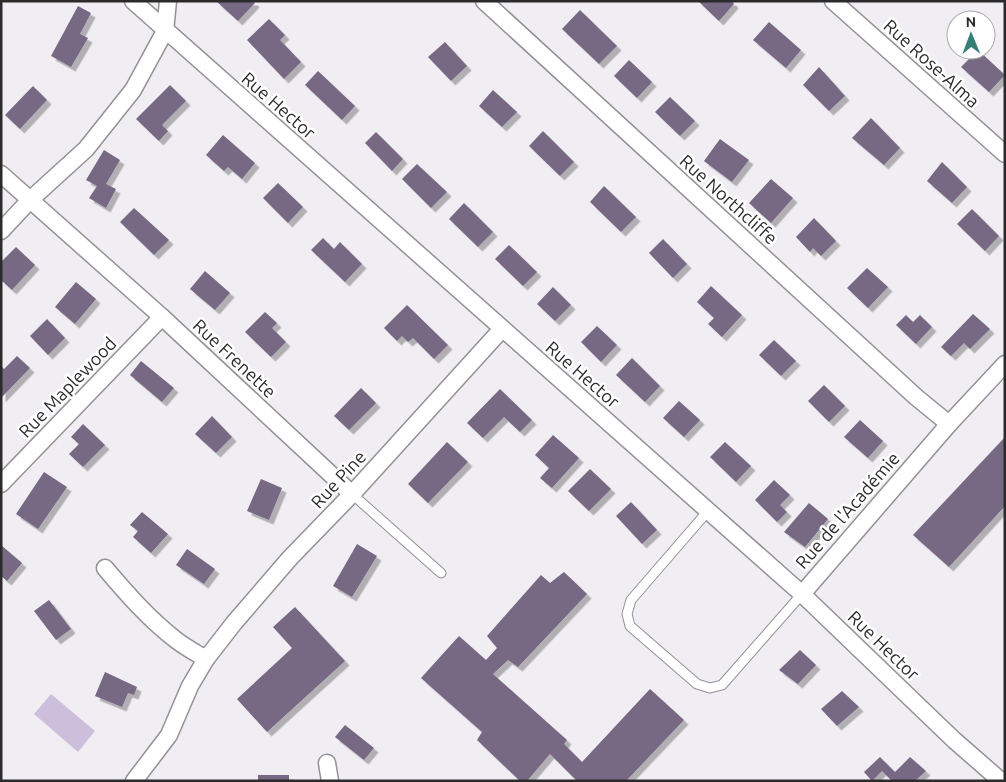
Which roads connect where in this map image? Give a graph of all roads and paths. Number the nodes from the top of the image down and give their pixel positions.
1 (133, 1) edge
2 (168, 1) edge
3 (484, 1) edge
4 (833, 1) edge
5 (165, 31) junction
6 (1005, 154) edge
7 (1, 174) edge
8 (30, 200) junction
9 (1, 231) edge
10 (162, 317) junction
11 (502, 329) junction
12 (1005, 364) edge
13 (949, 424) junction
14 (1, 484) edge
15 (352, 494) junction
16 (708, 511) junction
17 (104, 568) dead end
18 (441, 573) dead end
19 (802, 594) junction
20 (206, 659) junction
21 (327, 763) dead end
22 (134, 781) edge
23 (330, 781) edge
24 (1001, 781) edge

1 - 5 street, Rue Hector
2 - 5 street
3 - 13 street, Rue Northcliffe
4 - 6 street, Rue Rose-Alma
5 - 8 street
5 - 11 street, Rue Hector
7 - 8 street, Rue Frenette
8 - 9 street
8 - 10 street, Rue Frenette
10 - 14 street, Rue Maplewood
10 - 15 street, Rue Frenette
11 - 15 street, Rue Pine
11 - 16 street, Rue Hector
12 - 13 street, Rue de l'Académie
13 - 19 street, Rue de l'Académie
15 - 18 lane, Rue Frenette
15 - 20 street, Rue Pine
16 - 19 street, Rue Hector
16 - 19 lane, Rue de l'Académie
17 - 20 street
19 - 24 street, Rue Hector
20 - 22 street, Rue Pine
21 - 23 street

